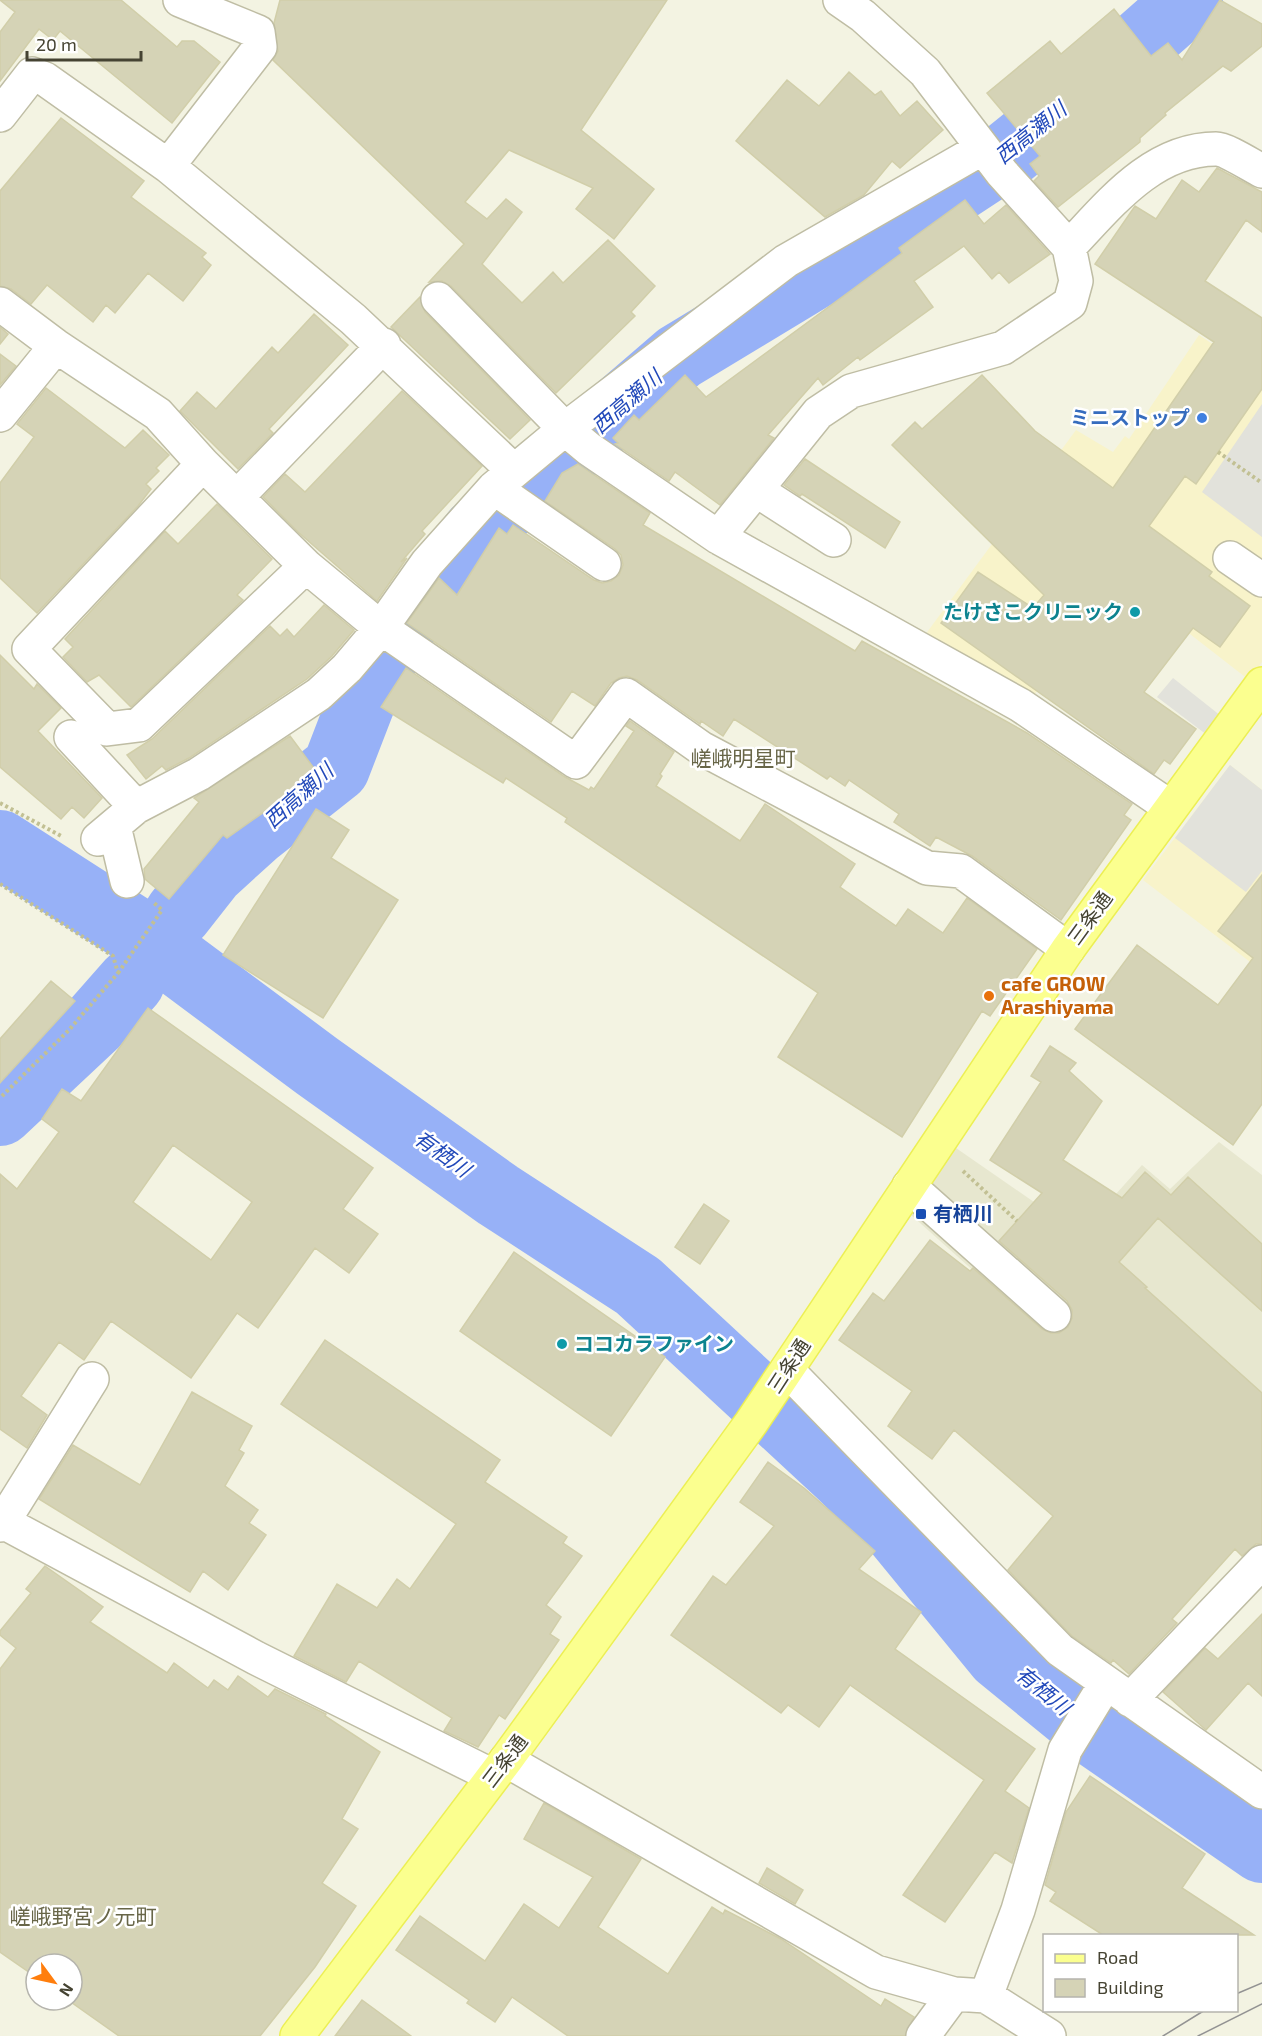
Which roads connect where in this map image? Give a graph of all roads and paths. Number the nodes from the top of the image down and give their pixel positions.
1 (180, 0) edge
2 (840, 0) edge
3 (0, 115) edge
4 (983, 148) junction
5 (168, 166) junction
6 (1262, 171) edge
7 (1069, 247) junction
8 (438, 299) dead end
9 (0, 304) edge
10 (384, 345) junction
11 (56, 346) junction
12 (0, 415) edge
13 (577, 439) junction
14 (1218, 452) dead end
15 (203, 464) junction
16 (504, 480) junction
17 (1262, 483) edge
18 (756, 490) junction
19 (237, 497) junction
20 (718, 537) junction
21 (834, 540) dead end
22 (1230, 558) dead end
23 (604, 564) dead end
24 (306, 566) junction
25 (1262, 580) edge
26 (392, 636) junction
27 (1262, 684) edge
28 (72, 737) dead end
29 (0, 803) edge
30 (1170, 807) junction
31 (104, 828) junction
32 (128, 881) dead end
33 (0, 884) edge
34 (158, 915) dead end
35 (1068, 949) junction
36 (118, 974) junction
37 (0, 1098) edge
38 (936, 1146) junction
39 (909, 1186) junction
40 (1017, 1221) dead end
41 (1054, 1315) dead end
42 (784, 1374) junction
43 (92, 1378) dead end
44 (1, 1524) edge
45 (1262, 1562) edge
46 (1112, 1692) junction
47 (500, 1768) junction
48 (1262, 1792) edge
49 (970, 1995) junction
50 (297, 2036) edge
51 (923, 2036) edge
52 (1049, 2036) edge

1 - 5 street
2 - 4 street
3 - 5 street
4 - 7 street
4 - 13 street
5 - 10 street
6 - 7 street
7 - 18 street
8 - 13 street
9 - 11 street
10 - 16 street
10 - 19 street
11 - 12 street
11 - 15 street
13 - 16 street
13 - 20 street
14 - 17 path
15 - 19 street
15 - 24 street
16 - 23 street
16 - 26 street
18 - 20 street
18 - 21 street
19 - 24 street
20 - 30 street
22 - 25 street
24 - 26 street
26 - 31 street
26 - 35 street
27 - 30 main road, 三条通
28 - 31 street
29 - 31 path
30 - 35 main road, 三条通
31 - 32 street
33 - 36 path
34 - 36 path
35 - 38 main road, 三条通
36 - 37 path
38 - 39 main road, 三条通
38 - 40 path
39 - 41 street
39 - 42 main road, 三条通
42 - 46 street
42 - 47 main road, 三条通
43 - 44 street
44 - 47 street
45 - 46 street
46 - 48 street
46 - 49 street
47 - 49 street
47 - 50 main road, 三条通
49 - 51 street
49 - 52 street

